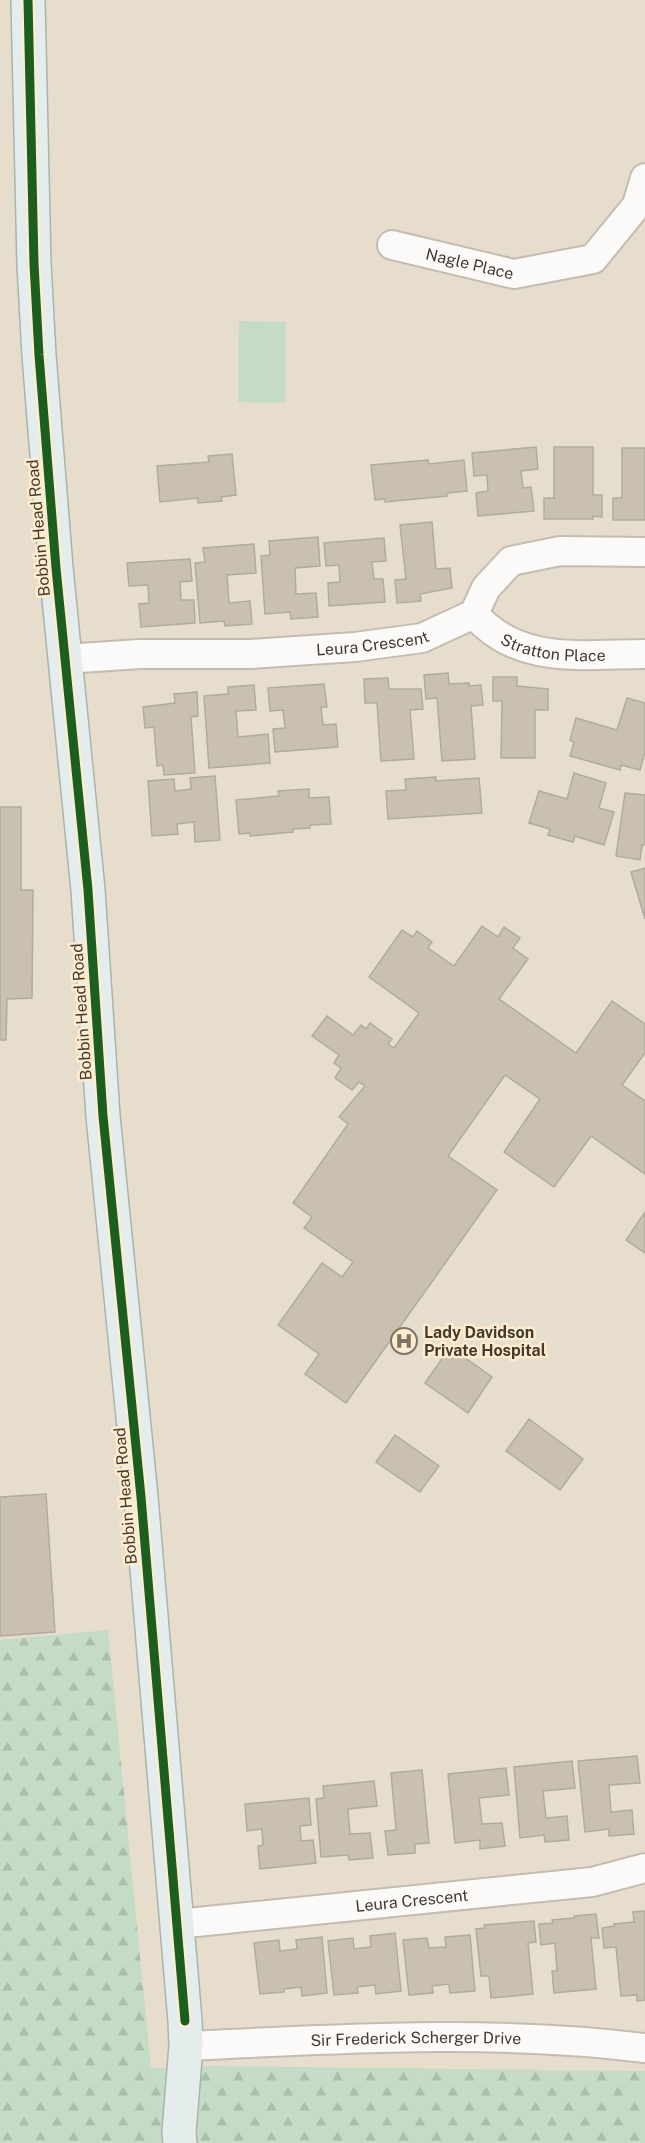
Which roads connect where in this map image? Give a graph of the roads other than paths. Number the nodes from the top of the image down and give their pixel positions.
1 (28, 0) edge
2 (645, 178) edge
3 (392, 245) dead end
4 (645, 552) edge
5 (474, 614) junction
6 (645, 654) edge
7 (65, 659) junction
8 (645, 1868) edge
9 (177, 1924) junction
10 (186, 2046) junction
11 (645, 2048) edge
12 (176, 2139) edge

1 - 7 main road, Bobbin Head Road
2 - 3 street, Nagle Place
4 - 5 street
5 - 6 street, Stratton Place
5 - 7 street, Leura Crescent
7 - 9 main road, Bobbin Head Road
8 - 9 street, Leura Crescent
9 - 10 main road, Bobbin Head Road
10 - 11 street, Sir Frederick Scherger Drive
10 - 12 main road, Bobbin Head Road

